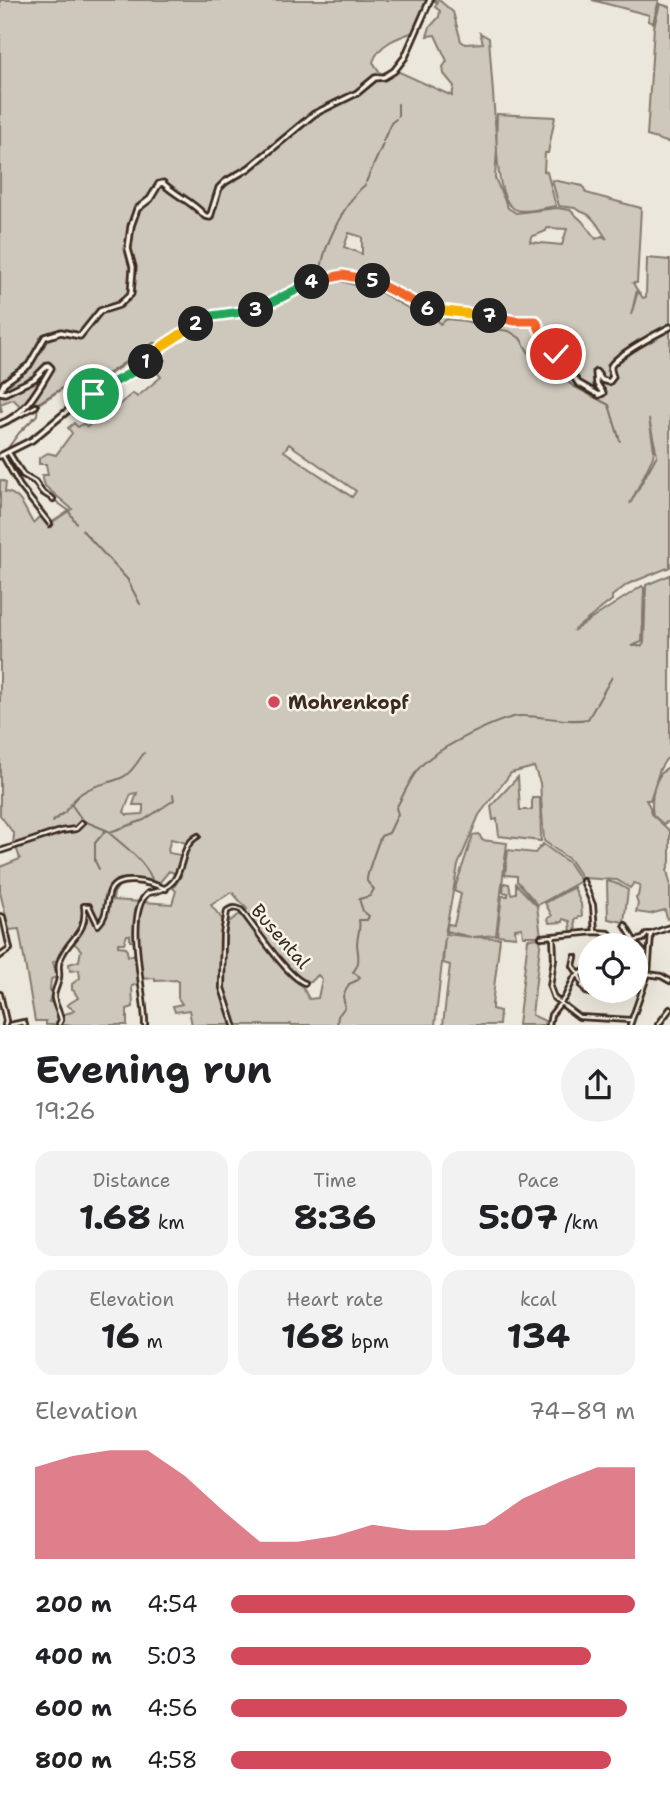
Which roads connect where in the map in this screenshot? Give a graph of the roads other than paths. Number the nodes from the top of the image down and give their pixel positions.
1 (430, 0) edge
2 (670, 327) edge
3 (36, 406) dead end
4 (11, 419) junction
5 (0, 424) edge
6 (9, 453) junction
7 (1, 456) edge
8 (53, 499) dead end
9 (50, 524) dead end
10 (82, 823) dead end
11 (198, 836) dead end
12 (0, 851) edge
13 (583, 881) dead end
14 (166, 889) junction
15 (0, 916) edge
16 (625, 925) dead end
17 (670, 927) edge
18 (596, 932) junction
19 (609, 933) edge
20 (630, 933) edge
21 (651, 934) joint
22 (553, 936) junction
23 (541, 937) dead end
24 (648, 948) edge
25 (0, 956) edge
26 (575, 957) dead end
27 (578, 973) edge
28 (648, 974) edge
29 (578, 976) edge
30 (670, 981) edge
31 (305, 983) dead end
32 (0, 994) edge
33 (561, 1003) junction
34 (637, 1003) edge
35 (670, 1009) edge
36 (631, 1020) junction
37 (24, 1023) edge
38 (59, 1024) edge
39 (5, 1025) edge
40 (10, 1025) edge
41 (145, 1025) edge
42 (234, 1025) edge
43 (549, 1025) edge
44 (630, 1025) edge
45 (658, 1025) edge

1 - 4 street
2 - 6 street
3 - 4 street
4 - 5 street
6 - 7 street
6 - 8 street
7 - 9 street
10 - 12 street
11 - 14 street
13 - 18 street
14 - 38 street
14 - 41 street
15 - 25 street
16 - 20 street
17 - 21 street
18 - 19 street
18 - 22 street
21 - 24 street
22 - 23 street
22 - 33 street
26 - 27 street
28 - 30 street
29 - 33 street
31 - 42 street, Busental
32 - 39 street
33 - 36 street
33 - 43 street
34 - 36 street
35 - 45 street
36 - 44 street
37 - 40 street

